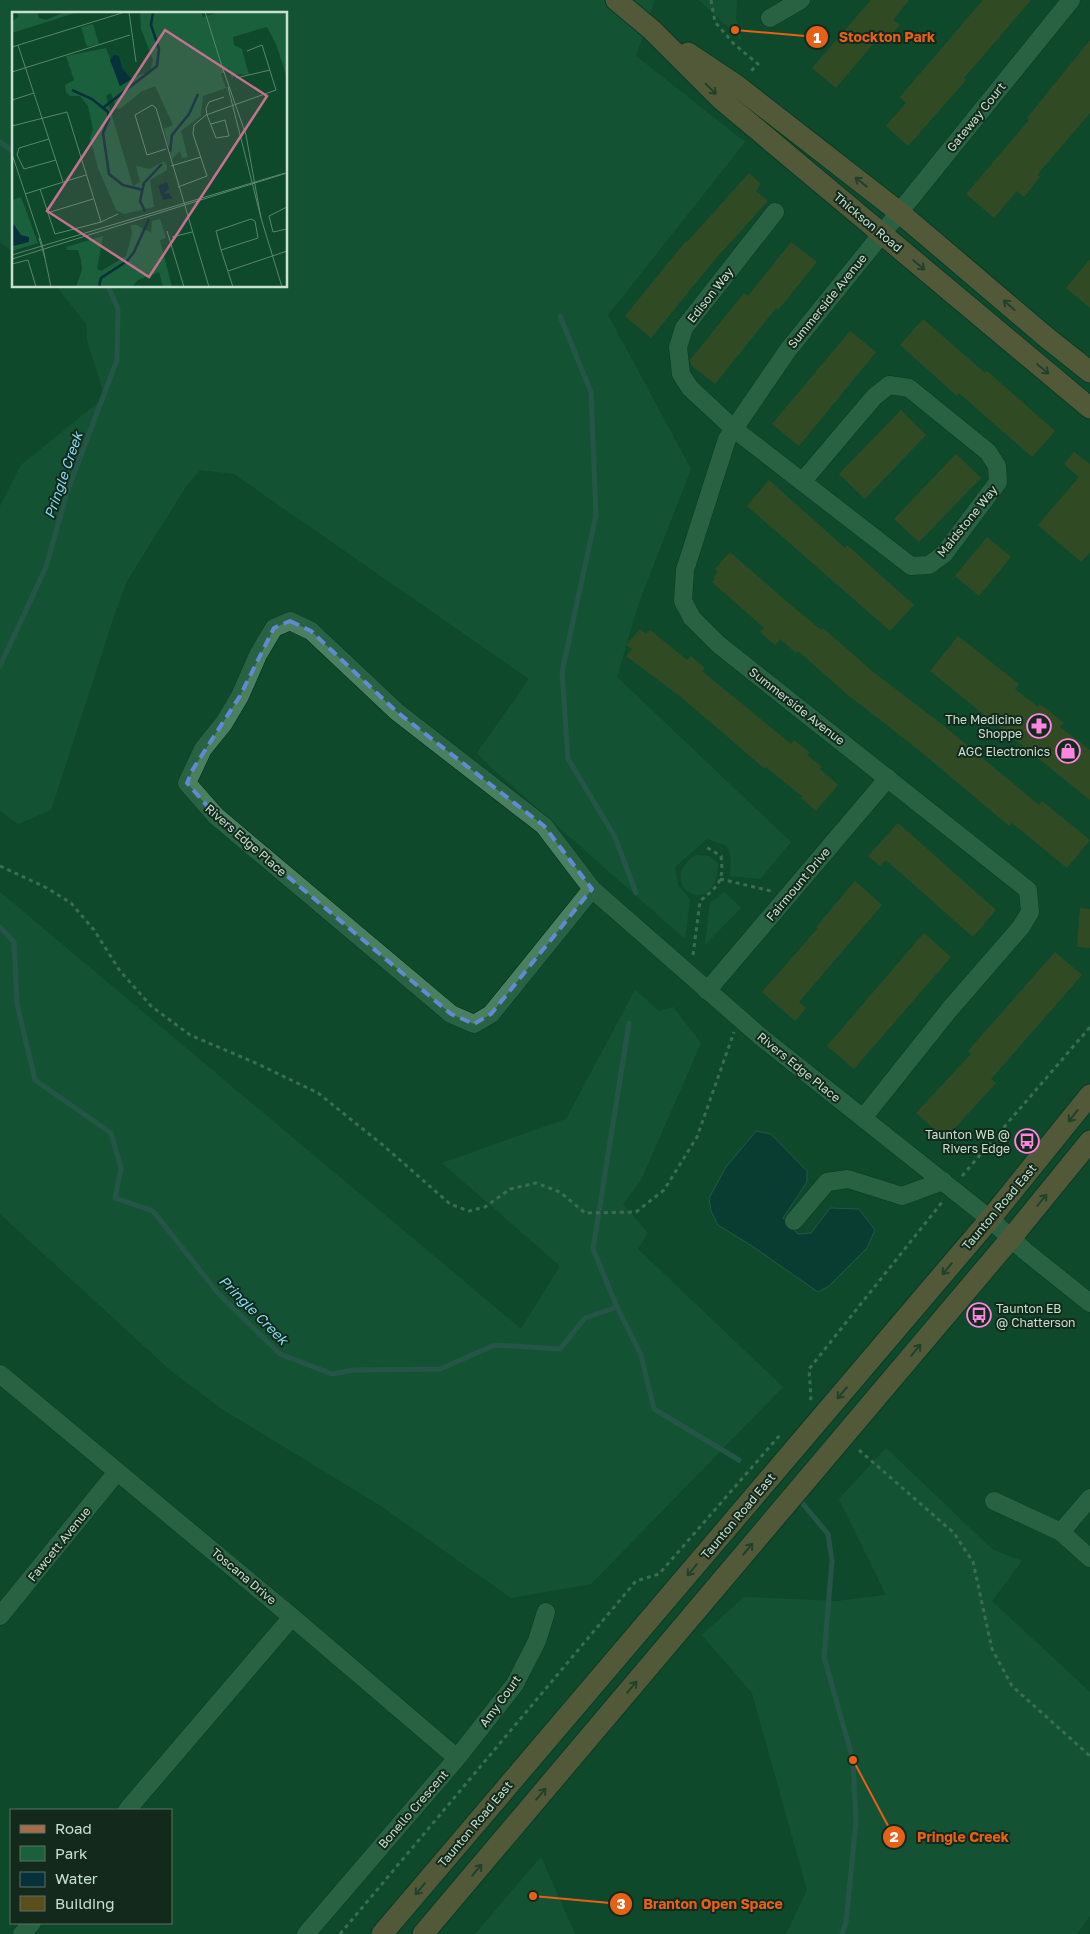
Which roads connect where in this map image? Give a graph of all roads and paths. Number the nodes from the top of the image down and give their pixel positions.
1 (616, 0) edge
2 (711, 0) edge
3 (801, 0) edge
4 (1070, 0) edge
5 (770, 18) dead end
6 (652, 30) junction
7 (736, 85) junction
8 (774, 212) dead end
9 (899, 212) junction
10 (882, 233) junction
11 (1090, 372) edge
12 (1090, 408) edge
13 (734, 429) junction
14 (802, 482) junction
15 (888, 778) junction
16 (706, 847) dead end
17 (0, 866) edge
18 (720, 879) junction
19 (592, 889) junction
20 (789, 895) junction
21 (690, 976) junction
22 (707, 991) junction
23 (739, 1018) junction
24 (1090, 1026) edge
25 (1090, 1094) edge
26 (863, 1118) junction
27 (1090, 1141) edge
28 (947, 1185) junction
29 (990, 1219) junction
30 (794, 1221) dead end
31 (1012, 1237) junction
32 (1090, 1303) edge
33 (0, 1374) edge
34 (805, 1406) dead end
35 (786, 1427) dead end
36 (859, 1450) dead end
37 (118, 1472) junction
38 (1090, 1498) edge
39 (994, 1501) dead end
40 (1061, 1532) junction
41 (1090, 1558) edge
42 (546, 1612) dead end
43 (0, 1616) edge
44 (292, 1617) junction
45 (577, 1706) junction
46 (600, 1724) junction
47 (1090, 1756) edge
48 (457, 1758) junction
49 (128, 1809) edge
50 (485, 1812) junction
51 (509, 1832) junction
52 (31, 1924) edge
53 (22, 1934) edge
54 (306, 1934) edge
55 (340, 1934) edge
56 (382, 1934) edge
57 (423, 1934) edge

1 - 6 main road, Thickson Road
2 - 7 path
3 - 5 street
4 - 9 street, Gateway Court
6 - 7 main road, Thickson Road
6 -> 10 main road, Thickson Road
9 -> 7 main road, Thickson Road
8 - 13 street, Edison Way
9 - 10 street, Gateway Court
11 -> 9 main road, Thickson Road
10 -> 12 main road, Thickson Road
10 - 13 street, Summerside Avenue
13 - 14 street, Maidstone Way
13 - 15 street, Summerside Avenue
14 - 14 street, Maidstone Way
15 - 20 street, Fairmount Drive
15 - 26 street, Summerside Avenue
16 - 18 path
17 - 23 path
18 - 20 path
18 - 21 path
19 - 19 street, Rivers Edge Place
19 - 21 street, Rivers Edge Place
20 - 22 street, Fairmount Drive
21 - 22 street, Rivers Edge Place
22 - 23 street, Rivers Edge Place
23 - 26 street, Rivers Edge Place
24 - 28 path
25 -> 29 main road, Taunton Road East
26 - 28 street, Rivers Edge Place
31 -> 27 main road
28 - 29 street, Rivers Edge Place
28 - 30 street
28 - 34 path
29 - 31 street, Rivers Edge Place
29 -> 45 main road, Taunton Road East
31 - 32 street, Rivers Edge Place
46 -> 31 main road
33 - 37 street, Toscana Drive
35 - 55 path
36 - 47 path
37 - 43 street, Fawcett Avenue
37 - 44 street, Toscana Drive
38 - 40 street
39 - 40 street
40 - 41 street
42 - 48 street, Amy Court
44 - 48 street, Bonello Crescent
44 - 49 street
45 - 46 main road
45 - 50 main road, Taunton Road East
51 -> 46 main road
48 - 54 street, Bonello Crescent
50 - 51 main road
50 -> 56 main road, Taunton Road East
57 -> 51 main road
52 - 53 street

